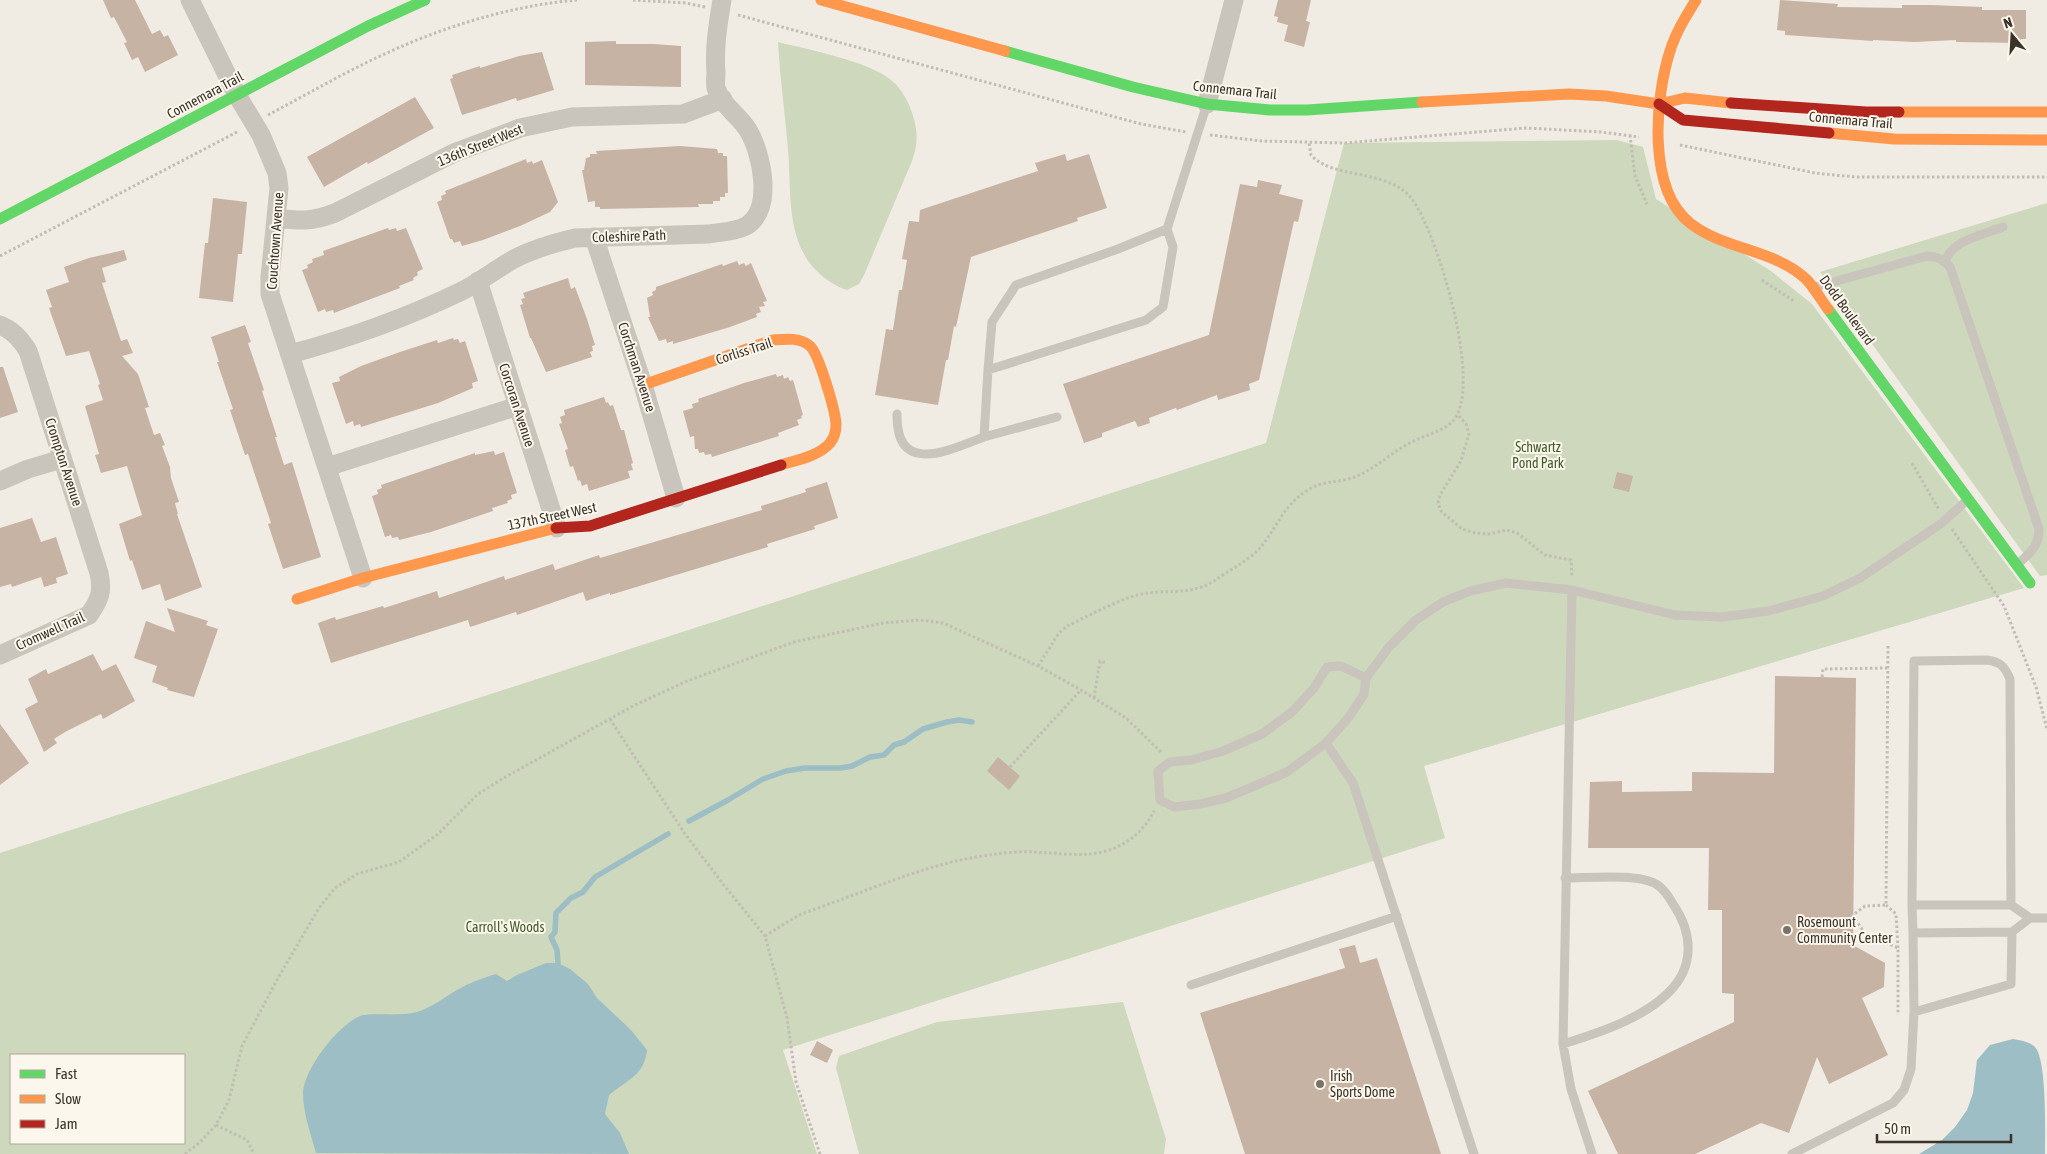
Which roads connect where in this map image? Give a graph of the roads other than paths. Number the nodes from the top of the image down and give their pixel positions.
1 (190, 0) edge
2 (425, 0) edge
3 (722, 0) edge
4 (821, 0) edge
5 (1234, 0) edge
6 (1696, 0) edge
7 (237, 95) junction
8 (723, 98) junction
9 (1207, 104) junction
10 (1659, 104) junction
11 (2047, 112) edge
12 (2047, 140) edge
13 (276, 218) junction
14 (0, 220) edge
15 (2003, 227) dead end
16 (1167, 229) junction
17 (594, 237) junction
18 (1945, 261) junction
19 (478, 281) junction
20 (1812, 288) junction
21 (4, 326) edge
22 (290, 354) junction
23 (988, 370) junction
24 (643, 385) junction
25 (518, 406) junction
26 (897, 414) dead end
27 (1057, 417) dead end
28 (984, 437) junction
29 (834, 438) joint
30 (62, 459) junction
31 (327, 467) junction
32 (0, 482) edge
33 (676, 498) junction
34 (1968, 499) junction
35 (557, 528) junction
36 (2017, 565) junction
37 (363, 578) junction
38 (2030, 583) dead end
39 (1572, 590) junction
40 (297, 598) dead end
41 (97, 604) joint
42 (0, 655) edge
43 (1366, 678) junction
44 (1326, 743) junction
45 (1565, 878) junction
46 (1912, 905) junction
47 (2011, 905) junction
48 (1397, 916) junction
49 (2030, 918) junction
50 (2047, 918) edge
51 (1913, 932) junction
52 (2012, 932) junction
53 (1191, 984) dead end
54 (1914, 1012) junction
55 (1563, 1044) junction
56 (1474, 1154) edge
57 (1592, 1154) edge
58 (1792, 1154) edge

1 - 7 street, Couchtown Avenue
2 - 7 street, Connemara Trail
3 - 8 street, Coleshire Path
4 - 9 street, Connemara Trail
5 - 9 street
6 - 10 street, Dodd Boulevard
7 - 13 street, Couchtown Avenue
7 - 14 street, Connemara Trail
8 - 13 street, 136th Street West
8 - 17 street, Coleshire Path
9 - 10 street, Connemara Trail
9 - 16 lane
10 - 11 street, Connemara Trail
10 - 12 street, Connemara Trail
10 - 20 street, Dodd Boulevard
13 - 22 street, Couchtown Avenue
15 - 18 lane
16 - 23 lane
16 - 23 lane
17 - 19 street, Coleshire Path
17 - 24 street, Corchman Avenue
18 - 20 lane
18 - 36 lane
19 - 22 street, Coleshire Path
19 - 25 street, Corcoran Avenue
20 - 34 street, Dodd Boulevard
21 - 30 street, Crompton Avenue
22 - 31 street, Couchtown Avenue
23 - 28 lane
24 - 29 street, Corliss Trail
24 - 33 street, Corchman Avenue
25 - 31 street
25 - 35 street, Corcoran Avenue
26 - 28 lane
27 - 28 lane
29 - 33 street, 137th Street West
30 - 32 street
30 - 41 street, Crompton Avenue
31 - 37 street, Couchtown Avenue
33 - 35 street, 137th Street West
34 - 36 street, Dodd Boulevard
34 - 39 lane
35 - 37 street, 137th Street West
36 - 38 street, Dodd Boulevard
37 - 40 street, 137th Street West
39 - 43 lane
39 - 45 lane
41 - 42 street, Cromwell Trail
43 - 44 lane
43 - 44 lane
44 - 48 lane
45 - 55 lane
45 - 55 lane
46 - 47 lane
46 - 47 lane
46 - 51 lane
47 - 49 lane
48 - 53 lane
48 - 56 lane
49 - 50 lane
49 - 52 lane
51 - 52 lane
51 - 54 lane
52 - 54 lane
54 - 58 lane
55 - 57 lane

